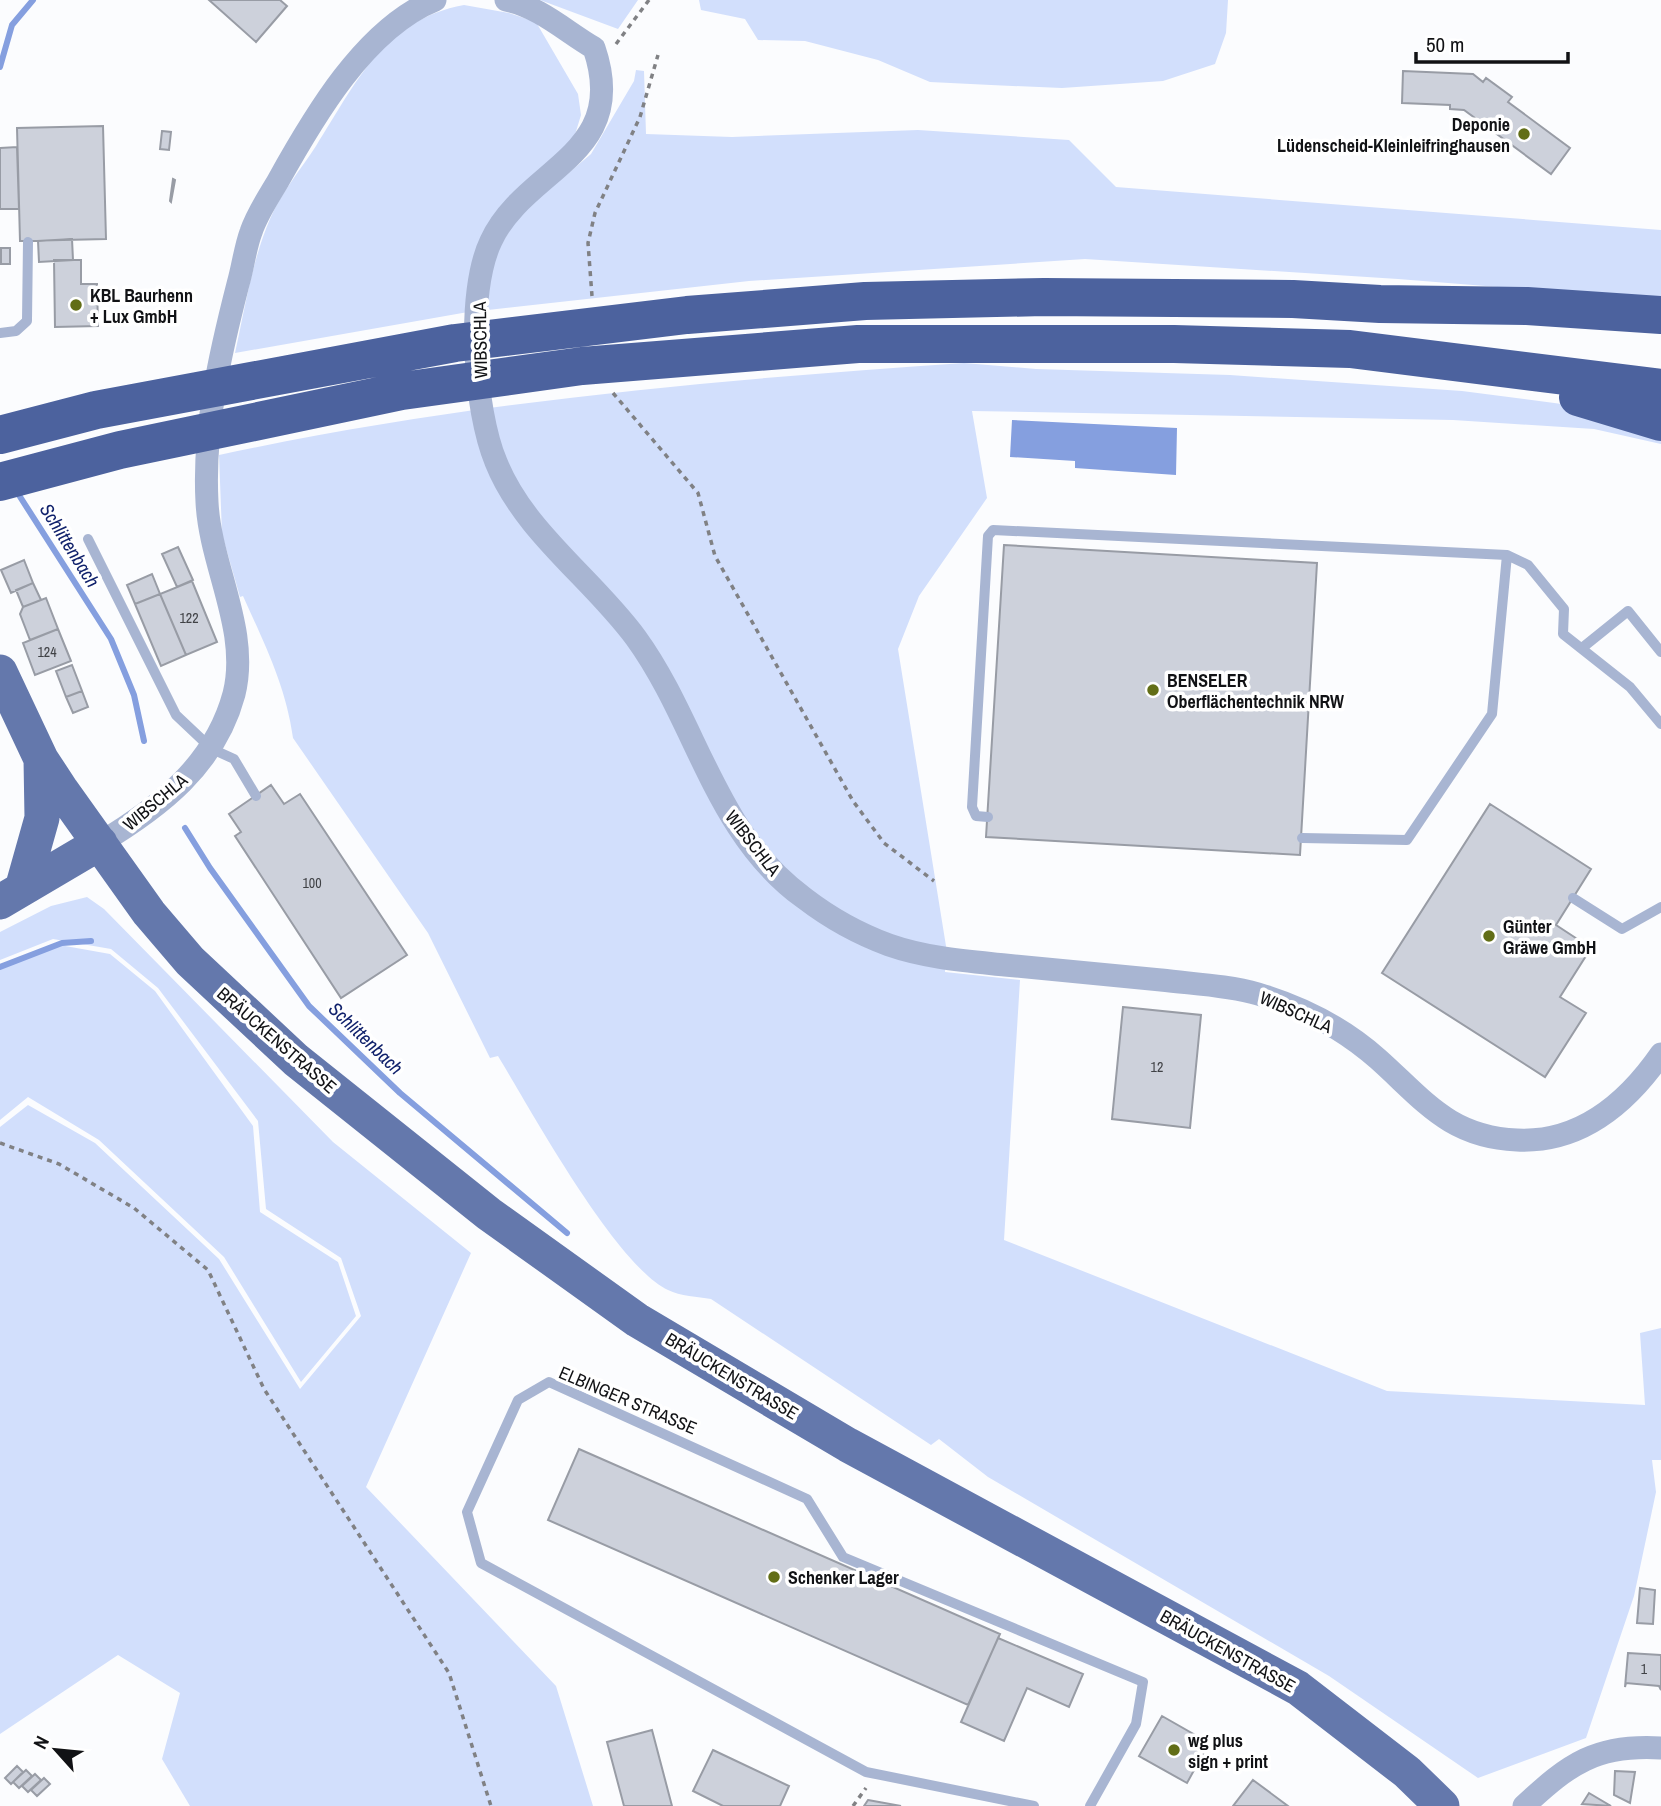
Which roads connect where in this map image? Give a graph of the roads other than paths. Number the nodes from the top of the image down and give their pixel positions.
1 (435, 0) edge
2 (506, 0) edge
3 (27, 242) dead end
4 (1380, 304) junction
5 (1661, 315) edge
6 (1, 333) edge
7 (1661, 339) edge
8 (1378, 352) junction
9 (1661, 388) edge
10 (1661, 422) edge
11 (0, 435) edge
12 (0, 482) edge
13 (88, 539) dead end
14 (1507, 555) junction
15 (1582, 648) junction
16 (1661, 652) edge
17 (0, 672) edge
18 (1661, 724) edge
19 (212, 749) junction
20 (41, 759) junction
21 (256, 796) dead end
22 (988, 817) dead end
23 (1301, 838) dead end
24 (100, 843) junction
25 (11, 895) edge
26 (1573, 898) dead end
27 (1661, 906) edge
28 (1661, 1054) edge
29 (1661, 1748) edge
30 (1034, 1806) edge
31 (1090, 1806) edge
32 (1442, 1806) edge
33 (1524, 1806) edge

1 - 19 street, WIBSCHLA
2 - 28 street, WIBSCHLA
3 - 6 lane
4 - 5 highway
4 - 7 highway
4 - 11 highway
8 - 9 highway
8 - 10 highway
8 - 12 highway
13 - 19 lane
14 - 15 lane
14 - 22 lane
14 - 23 lane
15 - 16 lane
15 - 18 lane
17 - 20 main road
19 - 21 lane
19 - 24 street, WIBSCHLA
20 - 24 main road, BRÄUCKENSTRASSE
20 - 25 main road
24 - 25 main road
24 - 32 main road, BRÄUCKENSTRASSE
26 - 27 lane
29 - 33 street
30 - 31 lane, ELBINGER STRASSE

